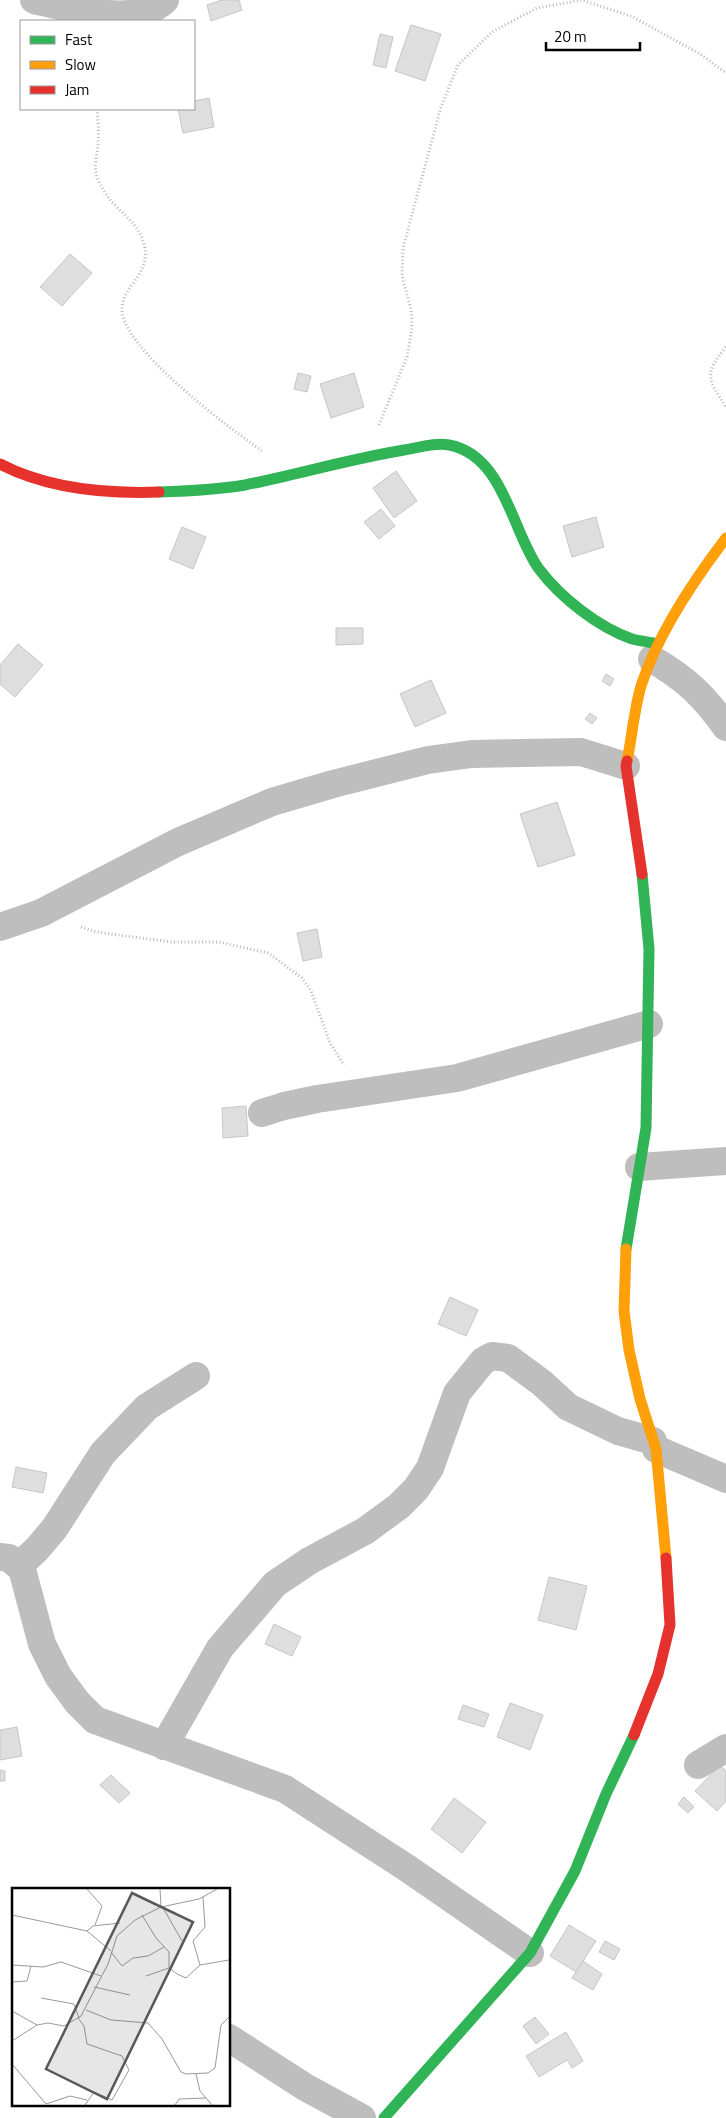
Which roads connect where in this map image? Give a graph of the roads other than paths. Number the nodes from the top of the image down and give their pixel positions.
1 (34, 0) edge
2 (165, 0) edge
3 (0, 464) edge
4 (726, 538) edge
5 (655, 651) junction
6 (726, 727) edge
7 (626, 766) junction
8 (0, 927) edge
9 (648, 1024) junction
10 (262, 1113) dead end
11 (726, 1161) edge
12 (639, 1167) junction
13 (196, 1376) dead end
14 (654, 1445) junction
15 (726, 1479) edge
16 (10, 1561) edge
17 (164, 1746) junction
18 (726, 1748) edge
19 (698, 1765) dead end
20 (530, 1953) junction
21 (230, 2039) edge
22 (362, 2118) edge
23 (385, 2118) edge

1 - 2 street
3 - 5 street
4 - 5 street
5 - 6 street
5 - 7 street
7 - 8 street
7 - 9 street
9 - 10 street
9 - 12 street
11 - 12 street
12 - 14 street
13 - 16 street
14 - 15 street
14 - 17 street
14 - 20 street
16 - 17 street
17 - 20 street
18 - 19 street
20 - 23 street
21 - 22 street

